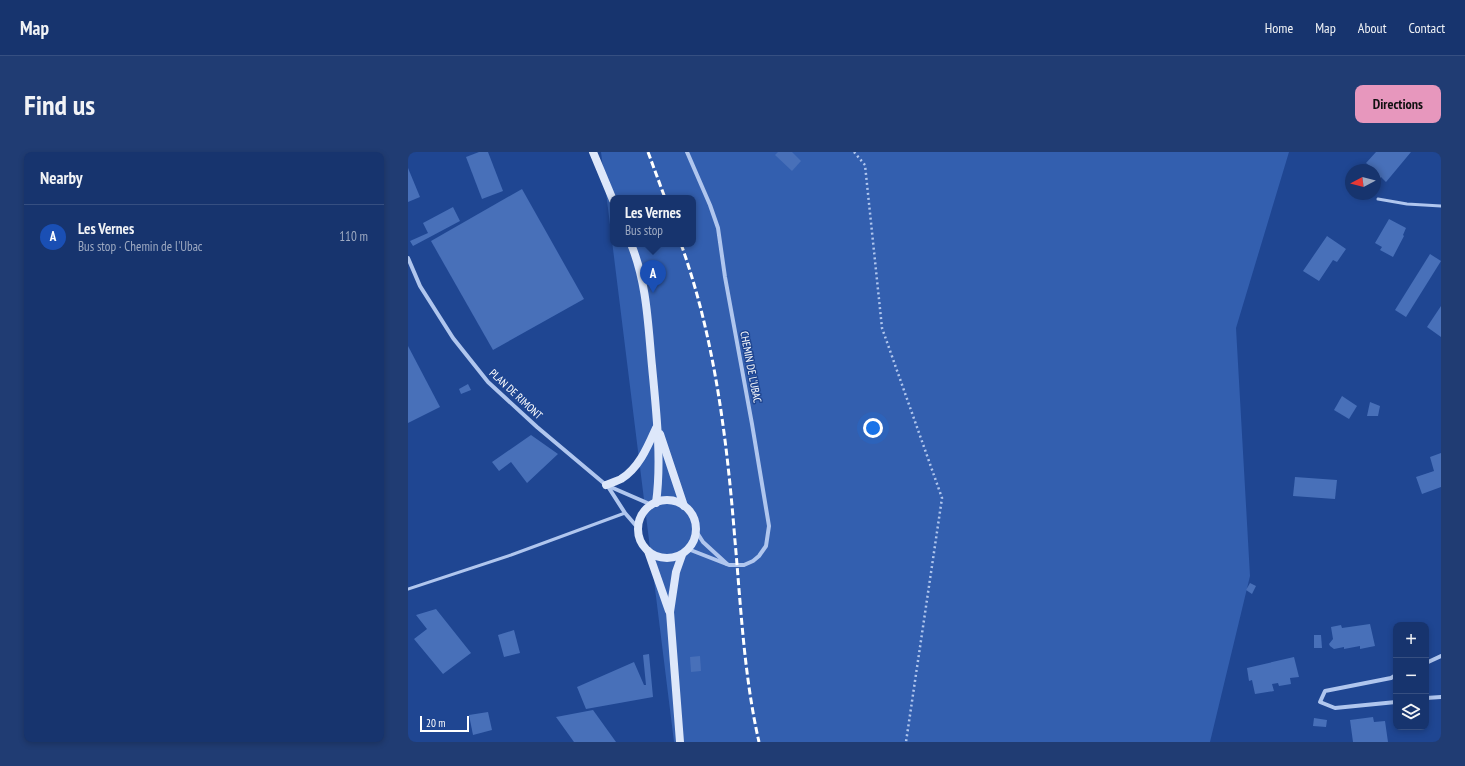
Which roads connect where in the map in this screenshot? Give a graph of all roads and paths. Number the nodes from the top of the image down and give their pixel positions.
1 (593, 152) edge
2 (687, 152) edge
3 (854, 152) edge
4 (611, 195) edge
5 (1381, 200) edge
6 (1441, 206) edge
7 (632, 247) edge
8 (408, 258) edge
9 (658, 425) junction
10 (606, 485) junction
11 (654, 504) junction
12 (684, 506) junction
13 (625, 513) junction
14 (638, 528) junction
15 (696, 532) junction
16 (648, 551) junction
17 (685, 552) junction
18 (729, 565) junction
19 (408, 589) edge
20 (670, 612) junction
21 (1441, 656) edge
22 (1429, 662) edge
23 (1393, 677) edge
24 (1441, 697) edge
25 (1429, 698) edge
26 (1393, 702) edge
27 (680, 742) edge
28 (906, 742) edge

1 - 4 street
2 - 18 street, CHEMIN DE L'UBAC
3 - 28 path
5 - 6 lane
7 - 9 street
8 - 10 street, PLAN DE RIMONT
9 - 10 street
9 - 11 street
9 - 12 street
10 - 11 street, PLAN DE RIMONT
10 - 13 street, PLAN DE RIMONT
11 - 12 street
11 - 14 street
12 - 15 street
13 - 14 street, PLAN DE RIMONT
13 - 19 lane
14 - 16 street
15 - 17 street
15 - 18 street
16 - 17 street
16 - 20 street
17 - 18 street, CHEMIN DE L'UBAC
17 - 20 street
20 - 27 street
21 - 22 street
23 - 26 street
24 - 25 street

